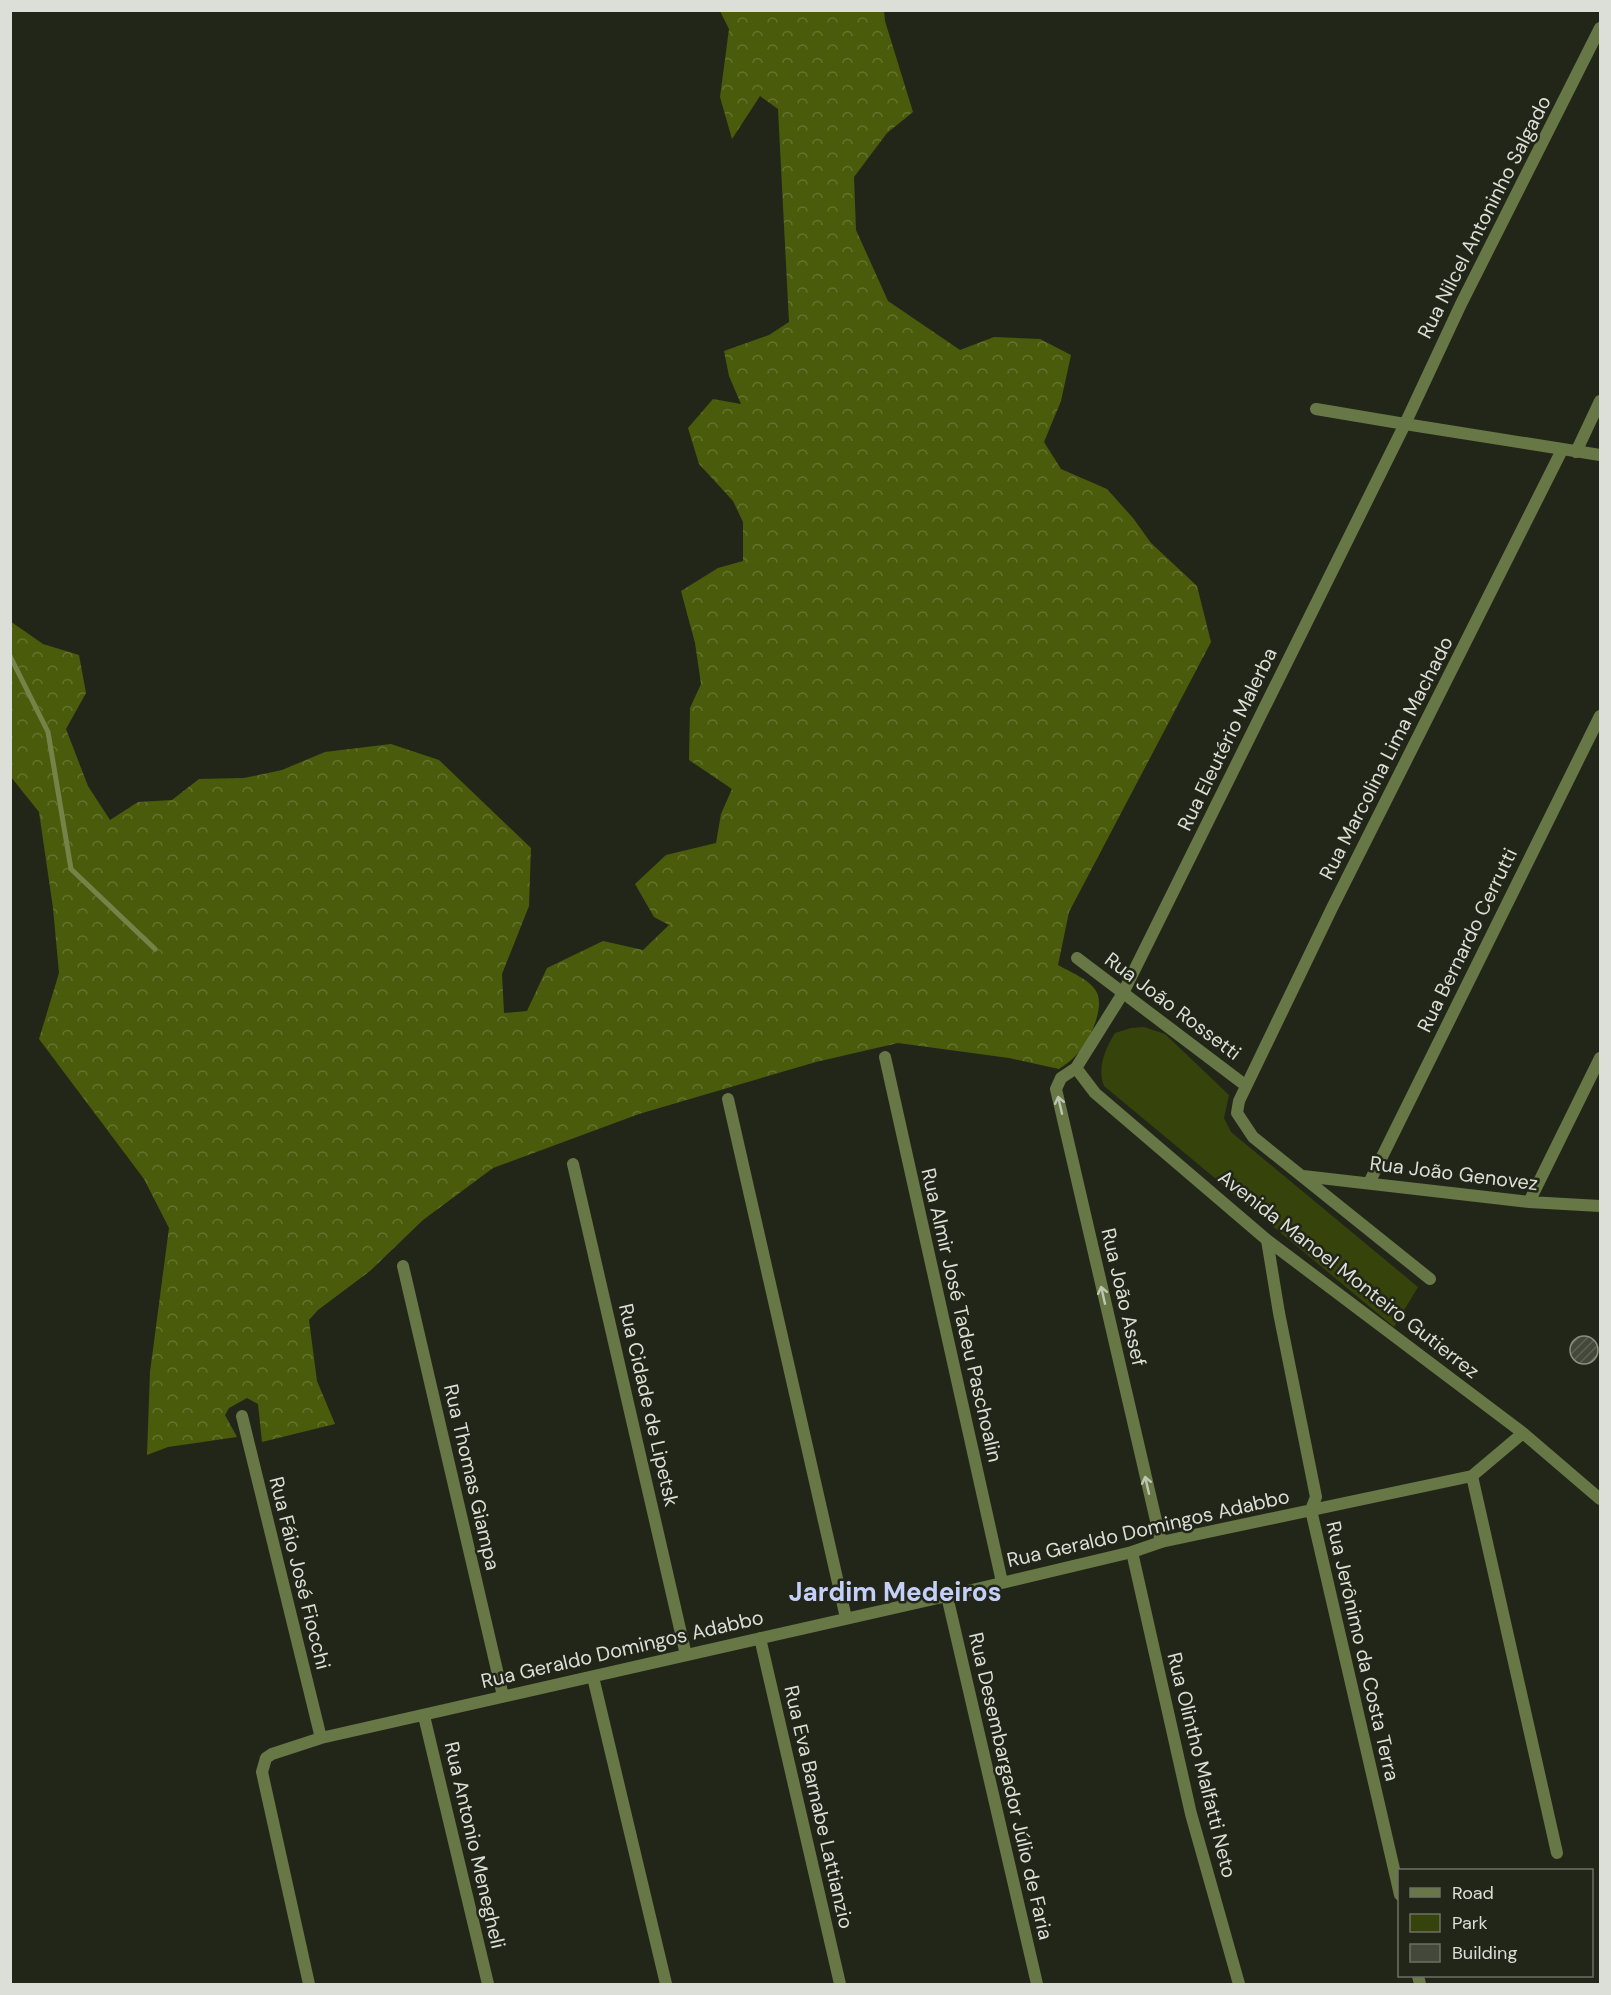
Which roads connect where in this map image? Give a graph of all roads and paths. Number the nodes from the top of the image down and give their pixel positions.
1 (1600, 28) edge
2 (1600, 401) edge
3 (1316, 409) dead end
4 (1405, 424) junction
5 (1562, 450) junction
6 (1576, 452) junction
7 (1600, 455) edge
8 (1600, 716) edge
9 (1077, 958) dead end
10 (1123, 993) junction
11 (885, 1057) dead end
12 (1600, 1058) edge
13 (1076, 1068) junction
14 (1245, 1084) junction
15 (728, 1099) dead end
16 (573, 1164) dead end
17 (1302, 1176) junction
18 (1369, 1183) junction
19 (1529, 1202) junction
20 (1600, 1206) edge
21 (1267, 1240) junction
22 (403, 1266) dead end
23 (1430, 1279) dead end
24 (242, 1416) dead end
25 (1522, 1432) junction
26 (1472, 1476) junction
27 (1600, 1499) edge
28 (1311, 1510) junction
29 (1161, 1542) junction
30 (1132, 1552) junction
31 (1002, 1582) junction
32 (947, 1596) junction
33 (846, 1618) junction
34 (760, 1638) junction
35 (686, 1655) junction
36 (593, 1677) junction
37 (503, 1696) junction
38 (424, 1716) junction
39 (321, 1738) junction
40 (1557, 1853) dead end
41 (1398, 1886) edge
42 (309, 1984) edge
43 (488, 1984) edge
44 (666, 1984) edge
45 (840, 1984) edge
46 (1037, 1984) edge
47 (1239, 1984) edge

1 - 4 street, Rua Nilcel Antoninho Salgado
2 - 6 street
3 - 4 street
4 - 5 street
4 - 10 street, Rua Eleutério Malerba
5 - 6 street
5 - 14 street, Rua Marcolina Lima Machado
6 - 7 street
8 - 18 street, Rua Bernardo Cerrutti
9 - 10 street, Rua João Rossetti
10 - 13 street, Rua Eleutério Malerba
10 - 14 street, Rua João Rossetti
11 - 31 street, Rua Almir José Tadeu Paschoalin
12 - 19 street
13 - 21 street, Avenida Manoel Monteiro Gutierrez
29 -> 13 street, Rua João Assef
14 - 17 street, Rua Marcolina Lima Machado
15 - 33 street
16 - 35 street, Rua Cidade de Lipetsk
17 - 18 street, Rua João Genovez
17 - 23 street, Rua Marcolina Lima Machado
18 - 19 street, Rua João Genovez
19 - 20 street, Rua João Genovez
21 - 25 street, Avenida Manoel Monteiro Gutierrez
21 - 28 street, Rua Jerônimo da Costa Terra
22 - 37 street, Rua Thomas Giampa
24 - 39 street, Rua Fáio José Fiocchi
25 - 26 street
25 - 27 street, Avenida Manoel Monteiro Gutierrez
26 - 28 street, Rua Geraldo Domingos Adabbo
26 - 40 street
28 - 29 street, Rua Geraldo Domingos Adabbo
28 - 41 street, Rua Jerônimo da Costa Terra
29 - 30 street, Rua Geraldo Domingos Adabbo
30 - 31 street, Rua Geraldo Domingos Adabbo
30 - 47 street, Rua Olintho Malfatti Neto
31 - 32 street, Rua Geraldo Domingos Adabbo
32 - 33 street, Rua Geraldo Domingos Adabbo
32 - 46 street, Rua Desembargador Júlio de Faria
33 - 34 street, Rua Geraldo Domingos Adabbo
34 - 35 street, Rua Geraldo Domingos Adabbo
34 - 45 street, Rua Eva Barnabe Lattianzio
35 - 36 street, Rua Geraldo Domingos Adabbo
36 - 37 street, Rua Geraldo Domingos Adabbo
36 - 44 street
37 - 38 street, Rua Geraldo Domingos Adabbo
38 - 39 street, Rua Geraldo Domingos Adabbo
38 - 43 street, Rua Antonio Menegheli
39 - 42 street, Rua Geraldo Domingos Adabbo

